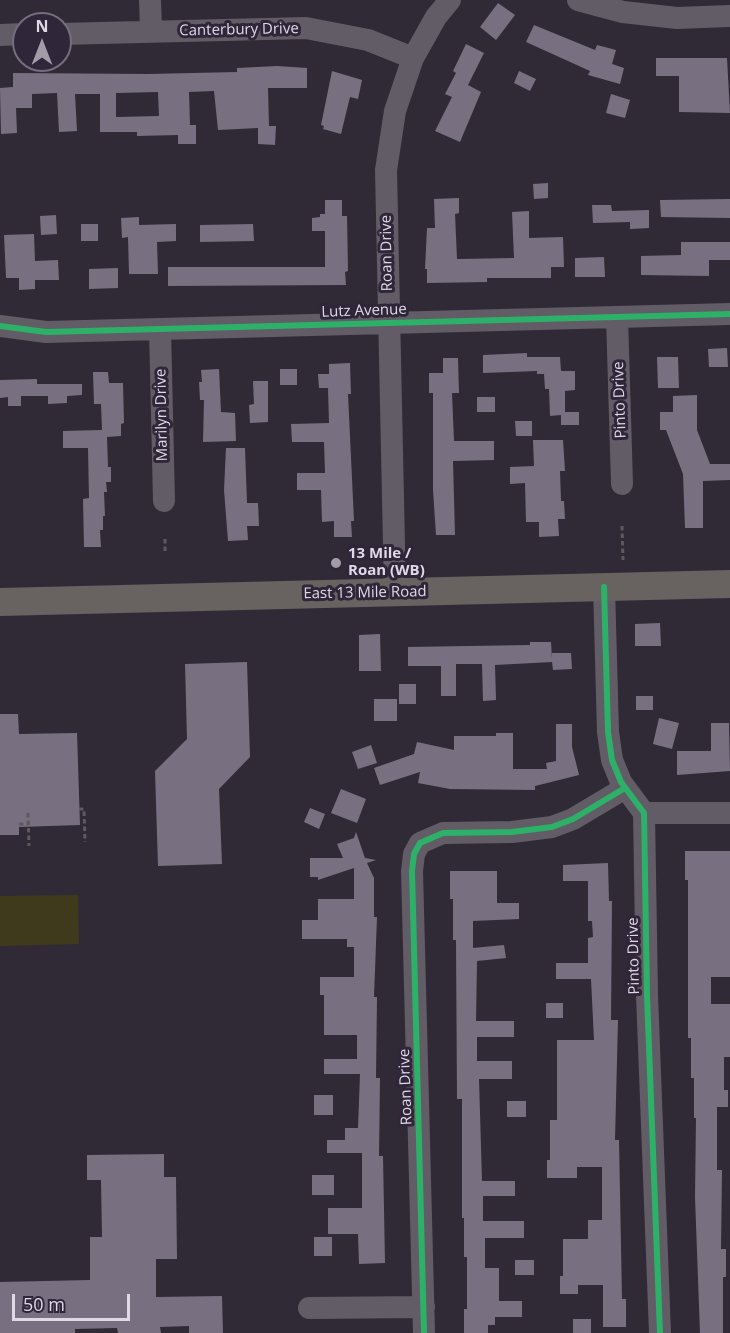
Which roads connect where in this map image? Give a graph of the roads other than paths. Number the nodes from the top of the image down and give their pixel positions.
1 (150, 0) edge
2 (450, 0) edge
3 (578, 0) edge
4 (730, 16) edge
5 (151, 32) junction
6 (72, 34) edge
7 (413, 58) junction
8 (730, 314) edge
9 (617, 317) junction
10 (388, 323) junction
11 (0, 326) edge
12 (160, 329) junction
13 (622, 484) dead end
14 (164, 501) dead end
15 (730, 584) edge
16 (604, 587) junction
17 (395, 592) junction
18 (0, 602) edge
19 (625, 788) junction
20 (644, 813) junction
21 (730, 813) edge
22 (424, 1307) junction
23 (309, 1308) dead end
24 (424, 1333) edge
25 (660, 1333) edge

1 - 5 street
2 - 7 street, Roan Drive
3 - 4 street
5 - 6 street, Canterbury Drive
5 - 7 street, Canterbury Drive
7 - 10 street, Roan Drive
8 - 9 street, Lutz Avenue
9 - 10 street, Lutz Avenue
9 - 13 street, Pinto Drive
10 - 12 street, Lutz Avenue
10 - 17 street, Roan Drive
11 - 12 street, Lutz Avenue
12 - 14 street, Marilyn Drive
15 - 16 main road, East 13 Mile Road
16 - 17 main road, East 13 Mile Road
16 - 19 street
17 - 18 main road, East 13 Mile Road
19 - 20 street
19 - 22 street, Roan Drive
20 - 21 street
20 - 25 street, Pinto Drive
22 - 23 street
22 - 24 street, Roan Drive

